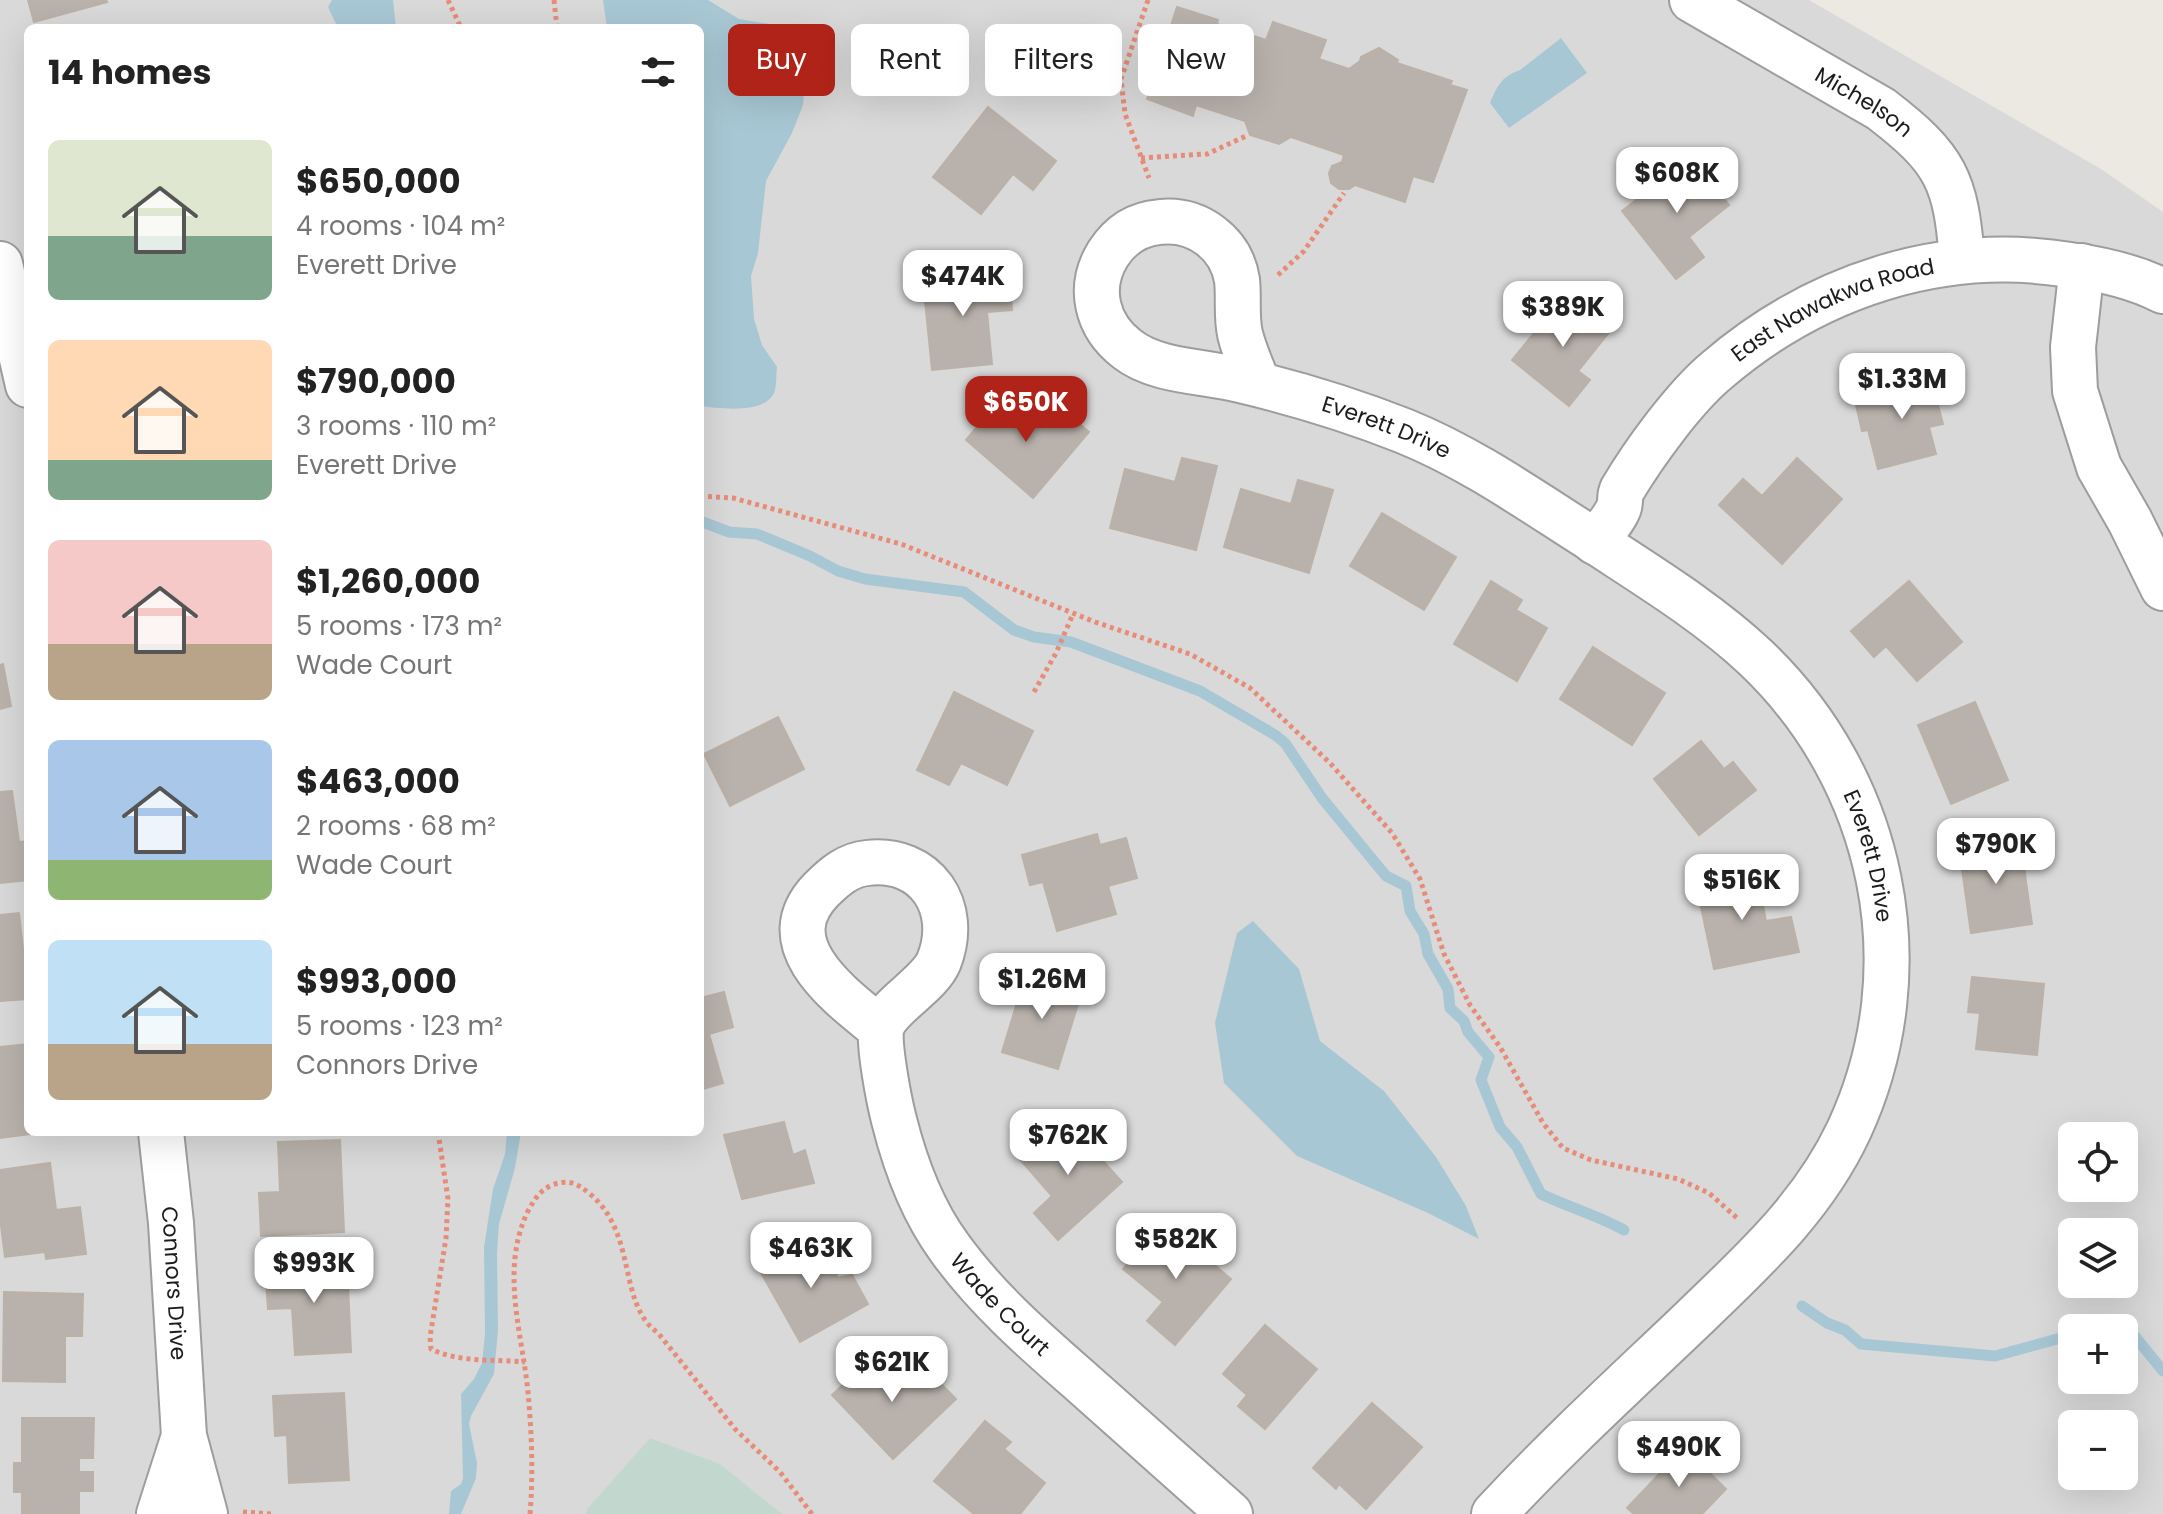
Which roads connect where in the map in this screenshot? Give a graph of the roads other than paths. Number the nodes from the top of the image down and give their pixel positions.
1 (1692, 0) edge
2 (1962, 260) junction
3 (0, 264) edge
4 (2082, 266) junction
5 (2163, 291) edge
6 (24, 368) edge
7 (1258, 384) dead end
8 (1595, 542) junction
9 (2163, 588) edge
10 (881, 1029) dead end
11 (161, 1136) edge
12 (184, 1436) junction
13 (224, 1513) edge
14 (159, 1514) edge
15 (1230, 1514) edge
16 (1494, 1514) edge

1 - 2 street, Michelson
2 - 4 street, East Nawakwa Road
2 - 8 street, East Nawakwa Road
3 - 6 street
4 - 5 street, East Nawakwa Road
4 - 9 street
7 - 8 street, Everett Drive
8 - 16 street, Everett Drive
10 - 15 street, Wade Court
11 - 12 street, Connors Drive
12 - 13 street, Connors Drive
12 - 14 street, Connors Drive

